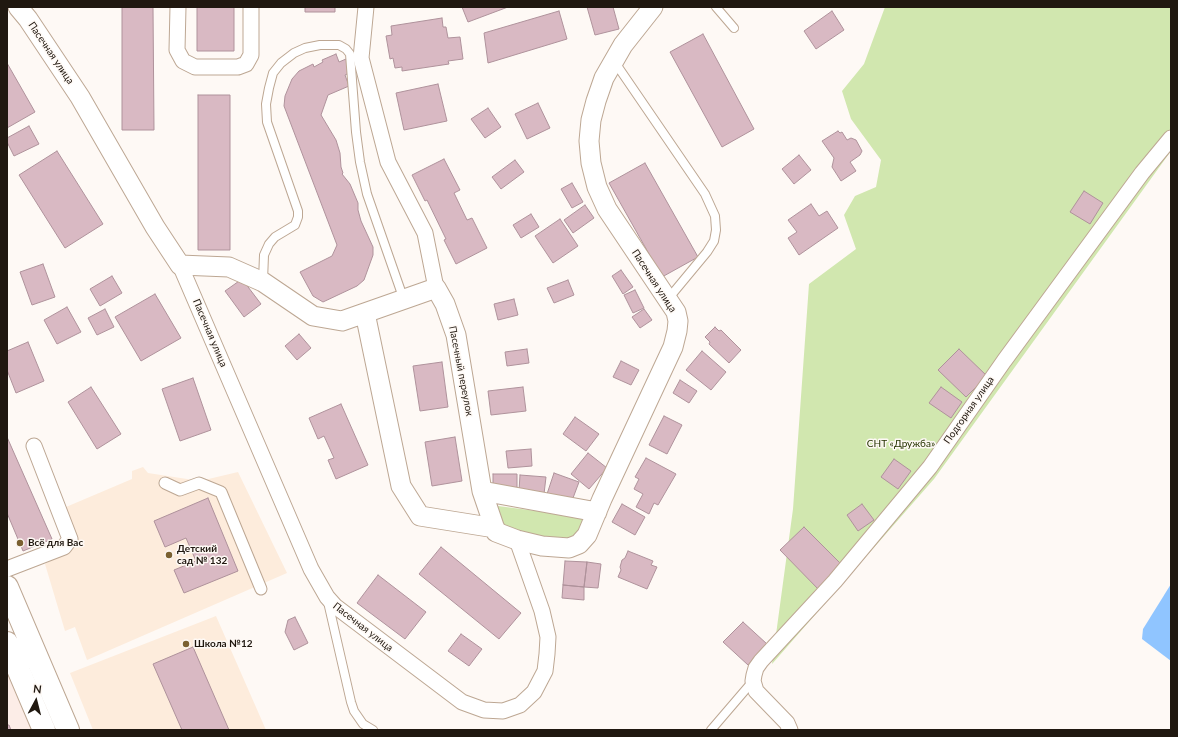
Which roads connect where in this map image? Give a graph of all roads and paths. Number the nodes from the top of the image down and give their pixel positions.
1 (18, 7) edge
2 (178, 7) edge
3 (251, 7) edge
4 (366, 7) edge
5 (716, 7) edge
6 (651, 8) edge
7 (734, 28) dead end
8 (614, 60) junction
9 (1171, 138) edge
10 (180, 265) junction
11 (263, 282) junction
12 (436, 288) junction
13 (404, 300) dead end
14 (668, 300) junction
15 (365, 313) junction
16 (34, 446) dead end
17 (165, 483) dead end
18 (482, 491) junction
19 (597, 512) junction
20 (495, 528) junction
21 (517, 540) junction
22 (7, 569) edge
23 (7, 587) edge
24 (261, 589) dead end
25 (327, 597) junction
26 (7, 643) edge
27 (753, 681) junction
28 (44, 730) edge
29 (68, 730) edge
30 (373, 730) edge
31 (711, 730) edge
32 (790, 730) edge

1 - 10 street, Пасечная улица
2 - 3 street
4 - 12 street, Пасечный переулок
5 - 7 lane
6 - 8 street, Пасечная улица
8 - 14 street, Пасечная улица
8 - 14 lane
9 - 27 street, Подгорная улица
10 - 11 street
10 - 25 street, Пасечная улица
11 - 13 lane
11 - 15 street
12 - 15 street
12 - 18 street, Пасечный переулок
14 - 19 street, Пасечная улица
15 - 20 street
16 - 22 street
17 - 24 street
18 - 19 street
18 - 20 street, Пасечный переулок
19 - 21 street, Пасечная улица
20 - 21 street, Пасечная улица
21 - 25 street, Пасечная улица
23 - 29 main road
25 - 30 lane
26 - 28 main road
27 - 31 lane
27 - 32 street

